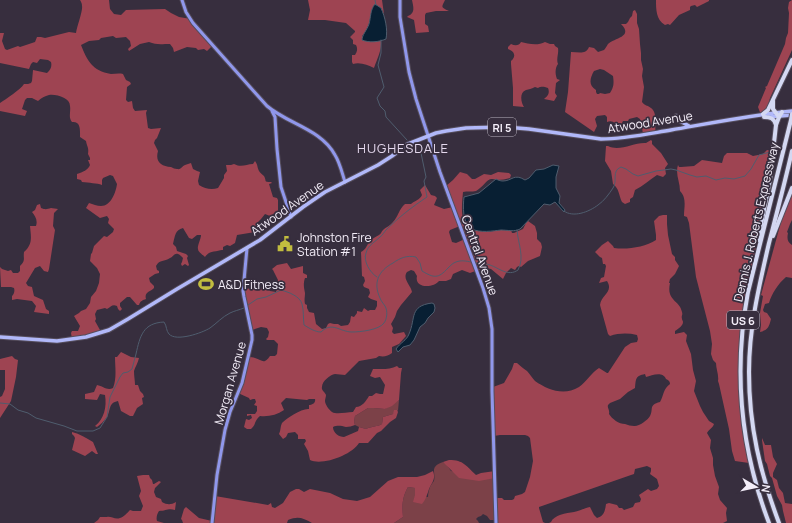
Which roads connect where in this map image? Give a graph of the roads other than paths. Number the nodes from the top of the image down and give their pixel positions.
1 (182, 0) edge
2 (400, 0) edge
3 (792, 60) edge
4 (776, 93) junction
5 (271, 109) junction
6 (792, 111) edge
7 (775, 112) junction
8 (782, 112) junction
9 (763, 115) junction
10 (676, 116) dead end
11 (792, 116) edge
12 (779, 117) junction
13 (690, 126) junction
14 (776, 129) junction
15 (428, 136) junction
16 (792, 151) edge
17 (345, 182) junction
18 (792, 188) edge
19 (291, 217) junction
20 (247, 248) junction
21 (756, 260) junction
22 (764, 263) junction
23 (0, 336) edge
24 (212, 523) edge
25 (496, 523) edge
26 (769, 523) edge
27 (779, 523) edge

1 - 5 street
2 - 15 street, Central Avenue
3 - 4 highway
4 - 7 highway
4 - 9 highway
5 - 17 street
5 - 19 street
6 - 8 main road, Atwood Avenue / RI 5
7 - 8 main road, Atwood Avenue / RI 5
7 - 9 main road, Atwood Avenue / RI 5
7 - 12 highway
8 - 12 highway
9 - 12 main road, Atwood Avenue / RI 5
9 - 13 main road, Atwood Avenue / RI 5
9 - 14 highway
10 - 13 main road
11 - 12 main road, Atwood Avenue / RI 5
11 - 21 highway, Dennis J. Roberts Expressway / US 6
12 - 14 highway
13 - 15 main road, Atwood Avenue / RI 5
14 - 21 highway
15 - 17 main road, Atwood Avenue / RI 5
15 - 25 street, Central Avenue
16 - 22 highway, Dennis J. Roberts Expressway / US 6
17 - 19 main road, Atwood Avenue / RI 5
18 - 22 highway
19 - 20 main road, Atwood Avenue / RI 5
20 - 23 main road, Atwood Avenue / RI 5
20 - 24 street, Morgan Avenue
21 - 26 highway, Dennis J. Roberts Expressway / US 6
22 - 27 highway, Dennis J. Roberts Expressway / US 6

